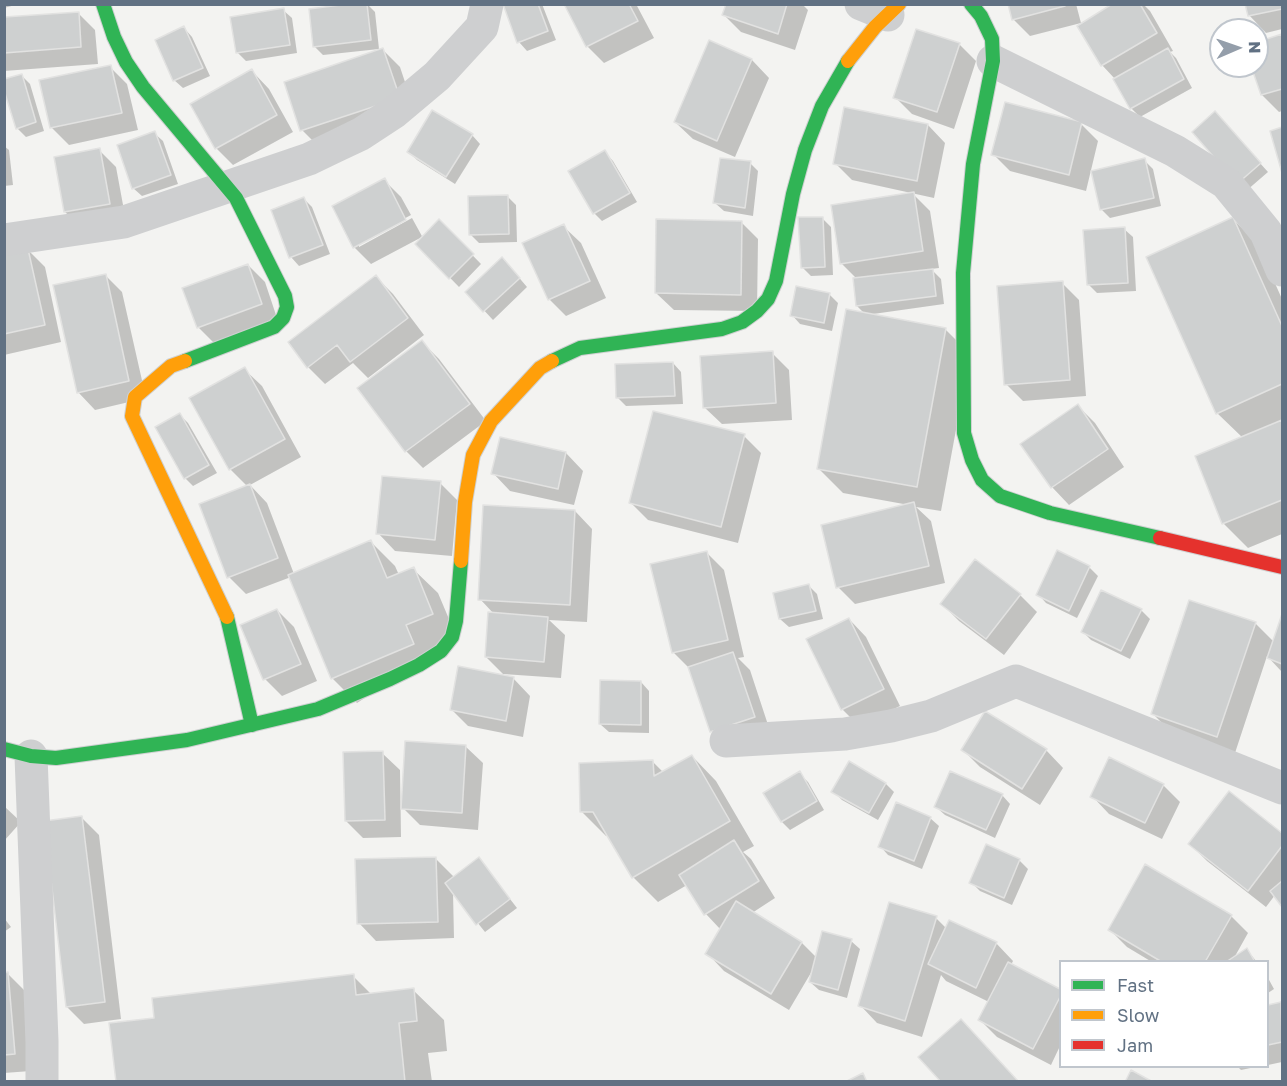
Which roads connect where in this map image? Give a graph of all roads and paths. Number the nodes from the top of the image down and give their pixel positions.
1 (103, 4) edge
2 (487, 4) edge
3 (971, 4) edge
4 (883, 8) edge
5 (993, 61) junction
6 (228, 188) junction
7 (4, 240) edge
8 (1282, 270) edge
9 (1282, 567) edge
10 (252, 725) junction
11 (726, 741) dead end
12 (18, 752) edge
13 (1282, 788) edge
14 (42, 1082) edge

1 - 6 street
2 - 6 street
3 - 5 street
4 - 10 street
5 - 8 street
5 - 9 street
6 - 7 street
6 - 10 street
10 - 12 street
11 - 13 street
12 - 14 street

